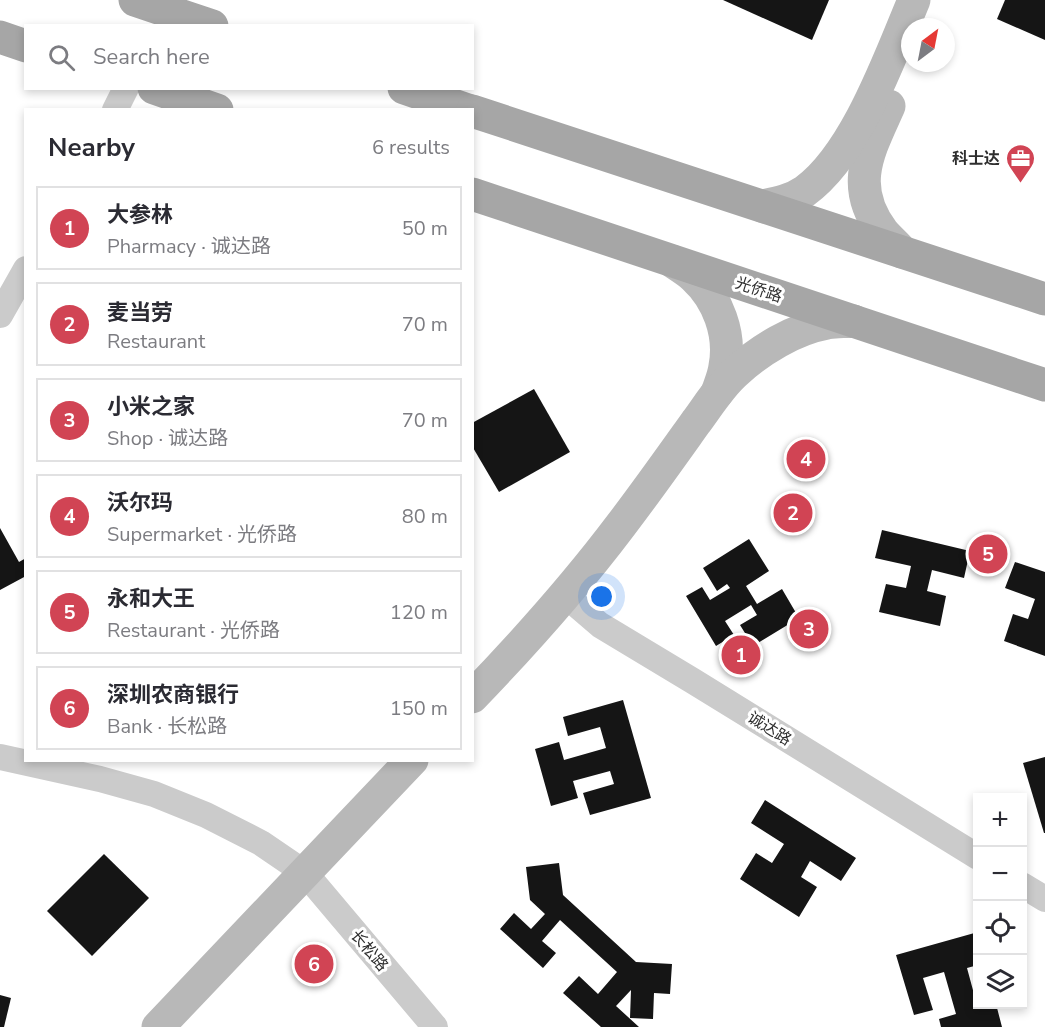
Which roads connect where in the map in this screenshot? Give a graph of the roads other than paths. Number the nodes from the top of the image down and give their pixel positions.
1 (135, 0) edge
2 (914, 0) edge
3 (935, 0) edge
4 (927, 18) edge
5 (206, 24) edge
6 (0, 38) edge
7 (24, 45) edge
8 (904, 72) edge
9 (125, 90) edge
10 (160, 90) edge
11 (410, 90) edge
12 (116, 108) edge
13 (211, 108) edge
14 (462, 108) edge
15 (474, 112) edge
16 (474, 196) edge
17 (762, 206) junction
18 (902, 252) junction
19 (672, 261) junction
20 (24, 273) edge
21 (1045, 299) edge
22 (0, 315) edge
23 (854, 321) junction
24 (1045, 385) edge
25 (716, 395) junction
26 (565, 595) junction
27 (474, 695) edge
28 (0, 758) edge
29 (410, 762) edge
30 (973, 854) edge
31 (305, 873) junction
32 (1027, 888) edge
33 (1045, 899) edge
34 (158, 1027) edge
35 (435, 1027) edge

1 - 5 main road
2 - 17 street
3 - 4 street
6 - 7 main road
8 - 18 street
9 - 12 street
10 - 13 main road
11 - 14 main road
15 - 17 main road
16 - 19 main road, 光侨路
17 - 18 main road
18 - 21 main road
19 - 23 main road, 光侨路
19 - 25 street
20 - 22 street
23 - 24 main road, 光侨路
23 - 25 street
25 - 26 street
26 - 27 street
26 - 30 street, 诚达路
28 - 31 street, 长松路
29 - 31 street
31 - 34 street
31 - 35 street, 长松路
32 - 33 street

